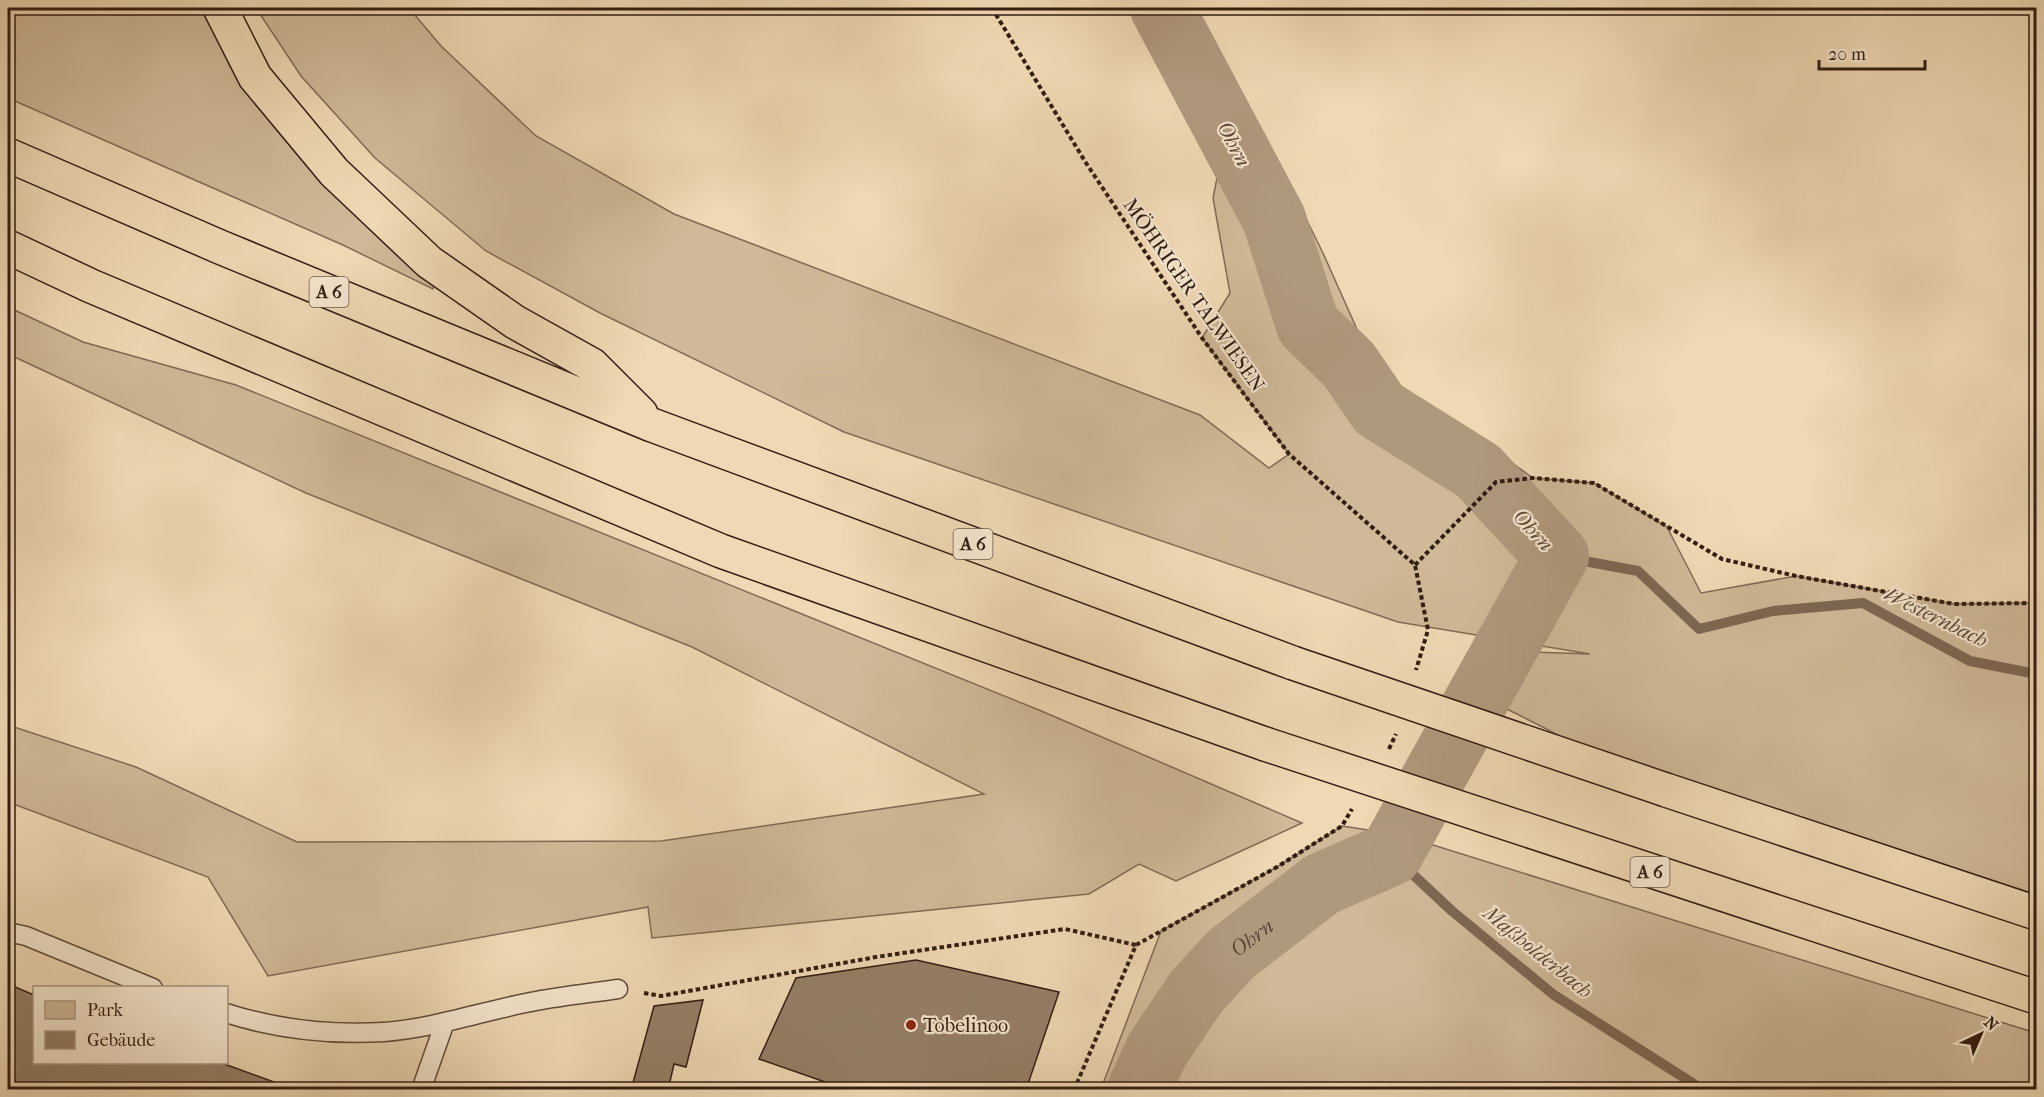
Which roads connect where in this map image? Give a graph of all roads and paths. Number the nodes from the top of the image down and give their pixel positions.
1 (220, 8) edge
2 (992, 8) edge
3 (8, 155) edge
4 (8, 247) edge
5 (652, 425) junction
6 (2037, 603) edge
7 (2037, 912) edge
8 (8, 932) edge
9 (151, 986) edge
10 (618, 989) joint
11 (2037, 997) edge
12 (228, 1013) edge
13 (445, 1022) junction
14 (421, 1089) edge
15 (1074, 1089) edge

1 - 5 highway
2 - 6 path, MÖHRIGER TALWIESEN
3 - 5 highway, A 6
4 - 11 highway, A 6, bridge
5 - 7 highway, A 6, bridge
8 - 9 lane
10 - 13 lane
10 - 15 path
12 - 13 lane
13 - 14 lane

